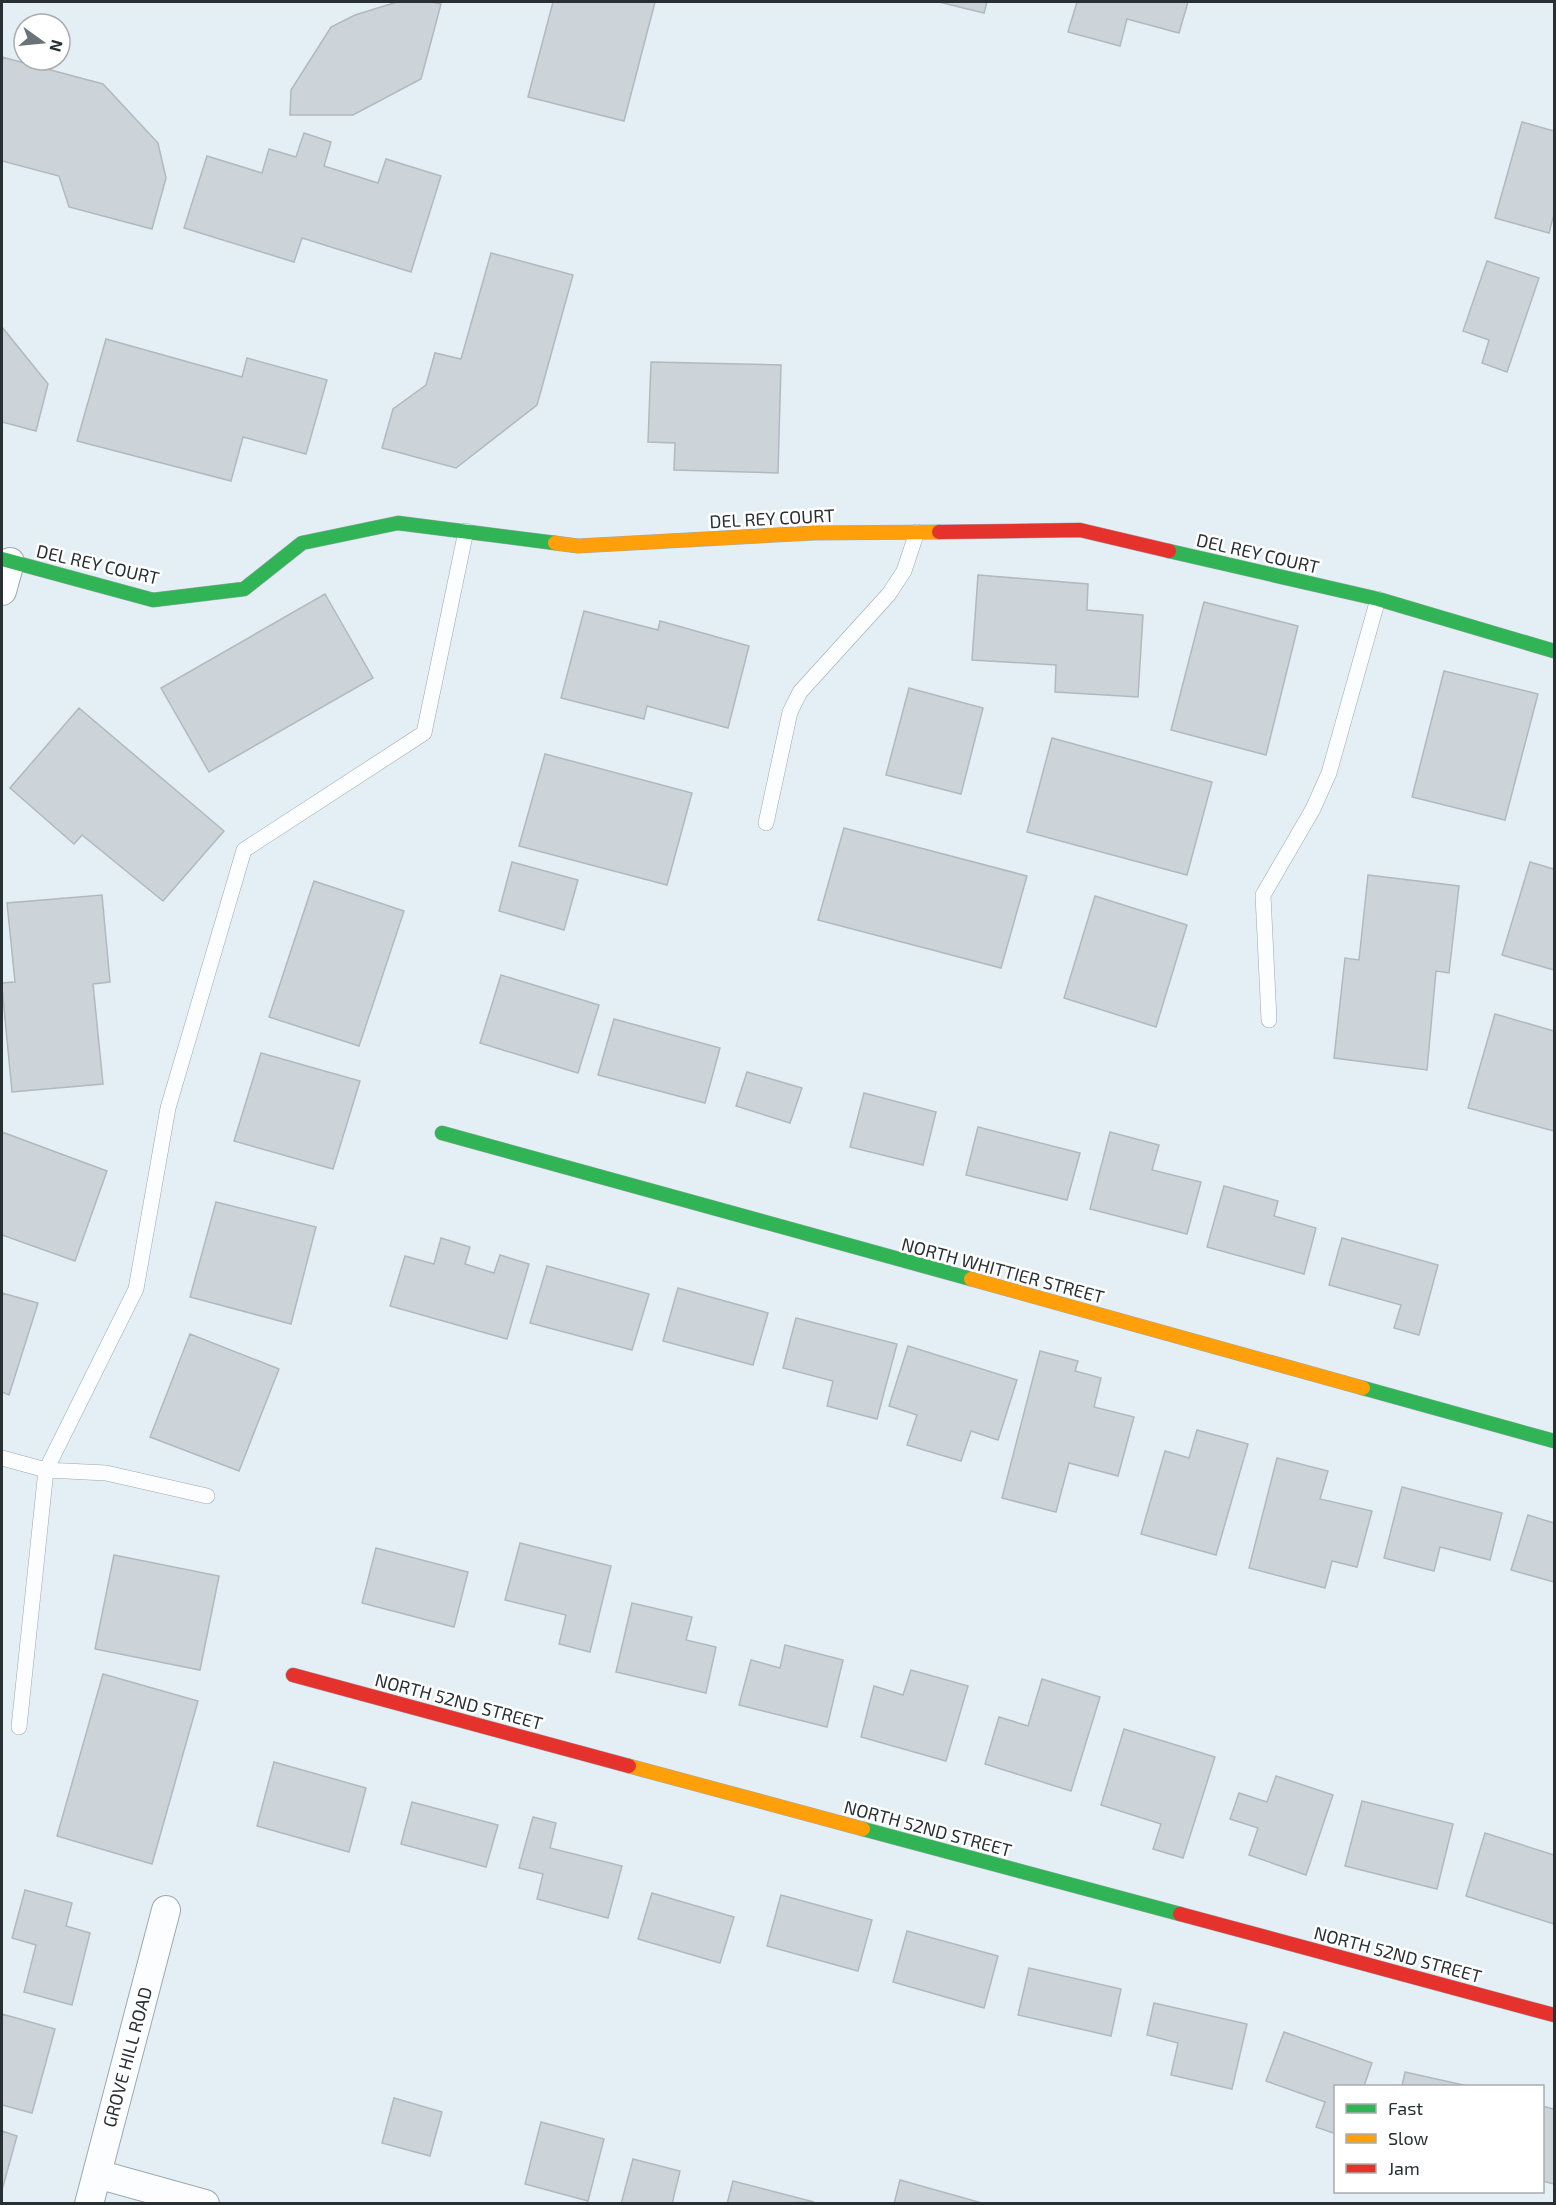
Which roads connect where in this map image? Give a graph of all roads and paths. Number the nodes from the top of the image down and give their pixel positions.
1 (466, 531) junction
2 (917, 532) junction
3 (6, 560) edge
4 (2, 591) edge
5 (1378, 600) junction
6 (1554, 651) edge
7 (766, 823) dead end
8 (1269, 1020) dead end
9 (442, 1133) dead end
10 (1554, 1441) edge
11 (2, 1458) edge
12 (46, 1470) junction
13 (207, 1496) dead end
14 (293, 1675) dead end
15 (19, 1727) dead end
16 (166, 1910) dead end
17 (1554, 2015) edge
18 (97, 2174) junction
19 (89, 2204) edge
20 (205, 2204) edge

1 - 2 street, DEL REY COURT
1 - 3 street, DEL REY COURT
1 - 12 lane
2 - 5 street, DEL REY COURT
2 - 7 lane
3 - 4 street
5 - 6 street, DEL REY COURT
5 - 8 lane
9 - 10 street, NORTH WHITTIER STREET
11 - 12 lane
12 - 13 lane
12 - 15 lane
14 - 17 street, NORTH 52ND STREET
16 - 18 street, GROVE HILL ROAD
18 - 19 street, GROVE HILL ROAD
18 - 20 street

